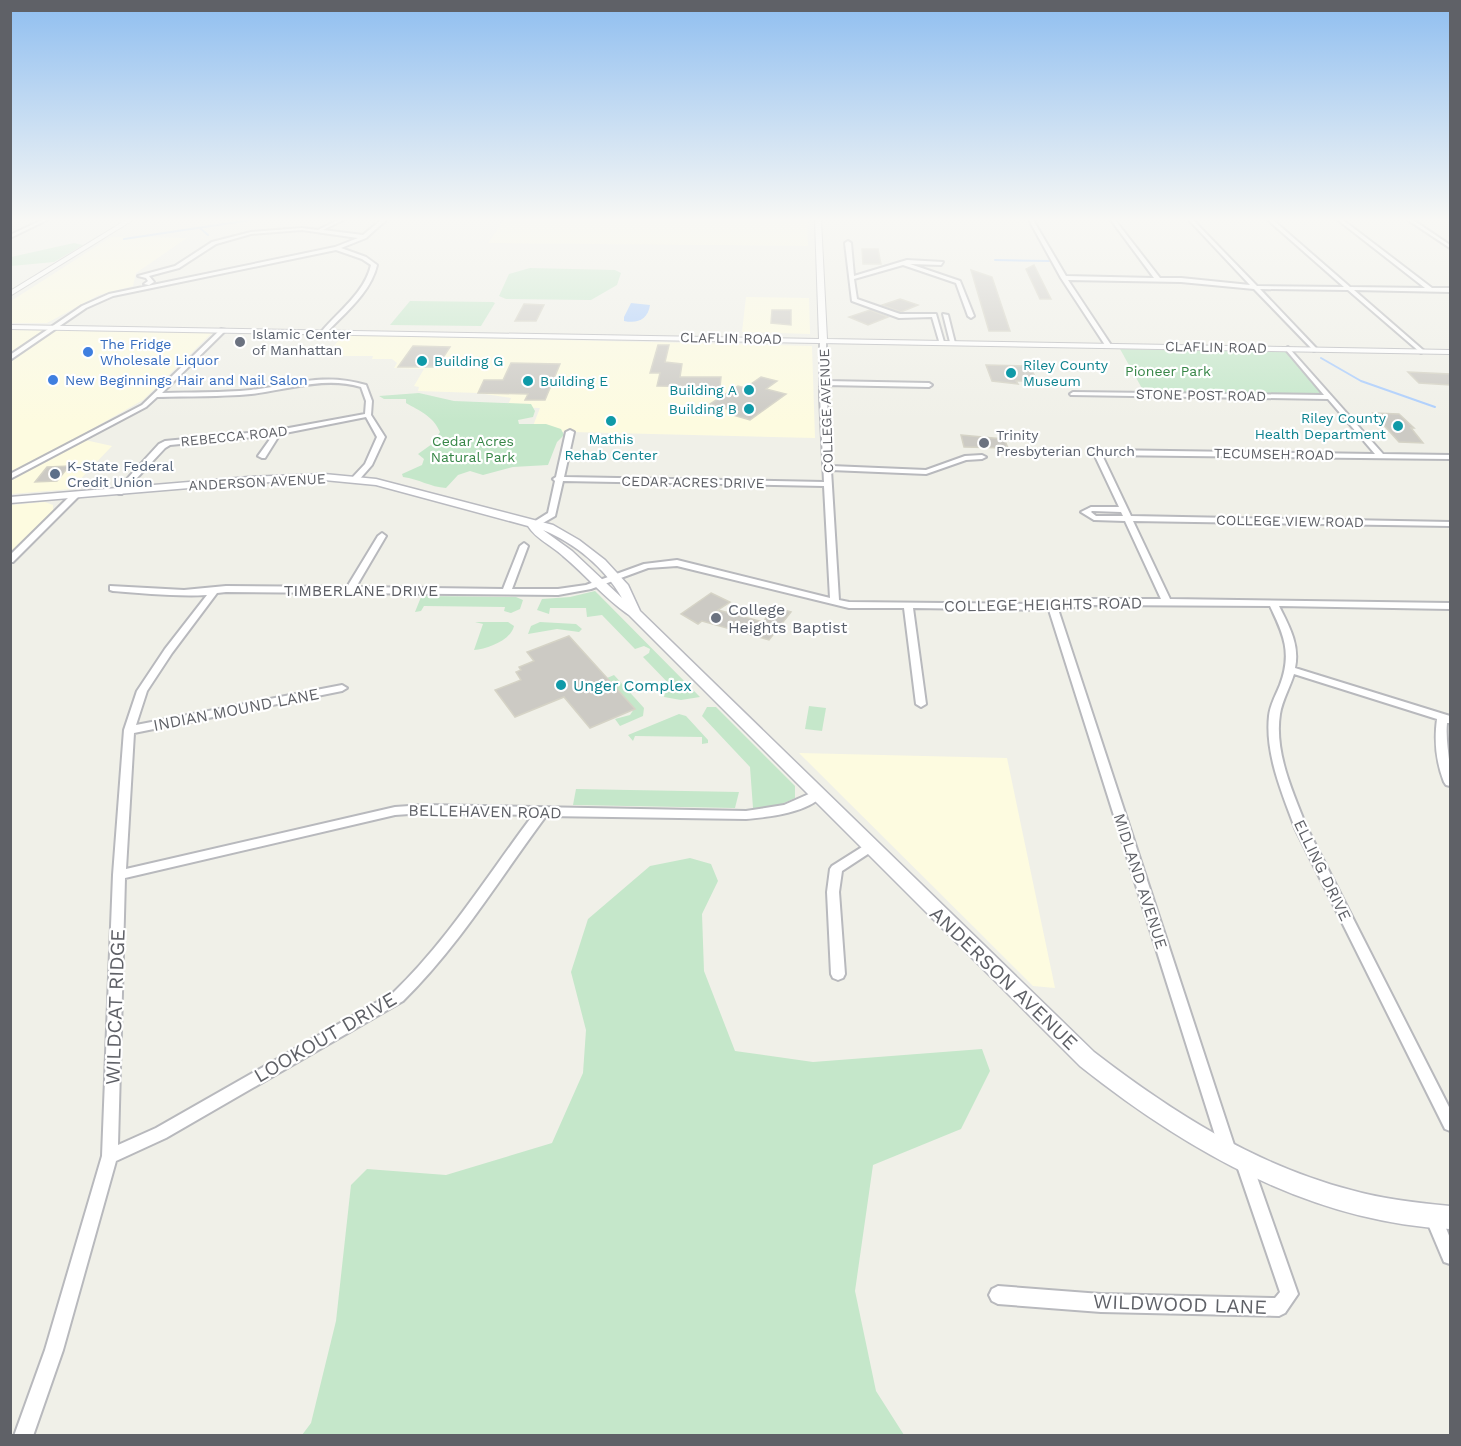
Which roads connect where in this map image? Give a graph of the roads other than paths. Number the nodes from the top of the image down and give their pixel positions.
1 (140, 287) edge
2 (150, 287) edge
3 (363, 287) edge
4 (821, 287) edge
5 (853, 287) edge
6 (960, 287) edge
7 (1070, 287) edge
8 (1255, 287) edge
9 (1277, 287) edge
10 (1429, 287) edge
11 (1348, 289) junction
12 (1432, 290) junction
13 (1450, 291) edge
14 (154, 294) dead end
15 (945, 315) dead end
16 (971, 316) dead end
17 (10, 327) edge
18 (53, 328) junction
19 (223, 330) junction
20 (325, 331) junction
21 (823, 339) junction
22 (942, 341) junction
23 (954, 342) junction
24 (1108, 345) junction
25 (1288, 349) junction
26 (1314, 349) junction
27 (1420, 351) junction
28 (1450, 352) edge
29 (10, 358) edge
30 (823, 383) junction
31 (928, 385) dead end
32 (1073, 394) dead end
33 (156, 395) junction
34 (1330, 397) junction
35 (368, 415) junction
36 (278, 432) junction
37 (570, 432) dead end
38 (262, 456) dead end
39 (1381, 456) junction
40 (982, 457) dead end
41 (1450, 457) edge
42 (829, 468) junction
43 (10, 477) edge
44 (355, 479) junction
45 (557, 479) junction
46 (829, 484) junction
47 (119, 492) junction
48 (76, 495) junction
49 (10, 500) edge
50 (1127, 514) junction
51 (1450, 524) edge
52 (533, 525) junction
53 (382, 536) dead end
54 (525, 546) dead end
55 (10, 560) edge
56 (608, 580) junction
57 (113, 588) dead end
58 (351, 589) junction
59 (214, 591) junction
60 (507, 591) junction
61 (835, 602) junction
62 (1167, 602) junction
63 (1273, 604) junction
64 (908, 606) junction
65 (1450, 606) edge
66 (1053, 607) junction
67 (1291, 670) junction
68 (342, 688) dead end
69 (921, 704) dead end
70 (1446, 719) edge
71 (129, 730) junction
72 (1450, 782) edge
73 (818, 794) junction
74 (542, 812) junction
75 (870, 847) junction
76 (119, 875) junction
77 (838, 974) dead end
78 (1450, 1124) edge
79 (110, 1156) junction
80 (1237, 1158) junction
81 (1442, 1217) edge
82 (1450, 1256) edge
83 (998, 1295) dead end
84 (23, 1436) edge

1 - 18 street
2 - 14 street
3 - 20 street
4 - 21 street, COLLEGE AVENUE
5 - 22 street
6 - 16 street
7 - 24 street
8 - 26 street
9 - 11 street
10 - 12 street
11 - 12 street
11 - 27 street
12 - 13 street
15 - 23 street
17 - 18 street, CLAFLIN ROAD
18 - 19 street, CLAFLIN ROAD
18 - 29 street
19 - 20 street, CLAFLIN ROAD
19 - 33 street
20 - 21 street, CLAFLIN ROAD
21 - 22 street, CLAFLIN ROAD
21 - 30 street, COLLEGE AVENUE
22 - 23 street, CLAFLIN ROAD
23 - 24 street, CLAFLIN ROAD
24 - 25 street, CLAFLIN ROAD
25 - 26 street, CLAFLIN ROAD
25 - 34 street
26 - 27 street, CLAFLIN ROAD
27 - 28 street, CLAFLIN ROAD
30 - 31 street
30 - 42 street, COLLEGE AVENUE
32 - 34 street, STONE POST ROAD
33 - 35 street
33 - 43 street
34 - 39 street
35 - 36 street, REBECCA ROAD
35 - 44 street
36 - 38 street
36 - 47 street, REBECCA ROAD
37 - 45 street
39 - 41 street, TECUMSEH ROAD
39 - 50 street, TECUMSEH ROAD
40 - 42 street
42 - 46 street, COLLEGE AVENUE
44 - 47 main road, ANDERSON AVENUE
44 - 52 main road, ANDERSON AVENUE
45 - 46 street, CEDAR ACRES DRIVE
45 - 52 street
46 - 61 street, COLLEGE AVENUE
47 - 48 main road, ANDERSON AVENUE
48 - 49 main road, ANDERSON AVENUE
48 - 55 street
50 - 51 street, COLLEGE VIEW ROAD
50 - 62 street
52 - 56 main road, ANDERSON AVENUE
53 - 58 street
54 - 60 street
56 - 60 street, TIMBERLANE DRIVE
56 - 61 street, COLLEGE HEIGHTS ROAD
56 - 73 main road, ANDERSON AVENUE
57 - 59 street, TIMBERLANE DRIVE
58 - 59 street, TIMBERLANE DRIVE
58 - 60 street, TIMBERLANE DRIVE
59 - 71 street, WILDCAT RIDGE
61 - 64 street, COLLEGE HEIGHTS ROAD
62 - 63 street, COLLEGE HEIGHTS ROAD
62 - 66 street, COLLEGE HEIGHTS ROAD
63 - 65 street, COLLEGE HEIGHTS ROAD
63 - 67 street, ELLING DRIVE
64 - 66 street, COLLEGE HEIGHTS ROAD
64 - 69 street
66 - 80 street, MIDLAND AVENUE
67 - 70 street
67 - 78 street, ELLING DRIVE
68 - 71 street, INDIAN MOUND LANE
70 - 72 street
71 - 76 street, WILDCAT RIDGE
73 - 74 street, BELLEHAVEN ROAD
73 - 75 main road, ANDERSON AVENUE
74 - 76 street, BELLEHAVEN ROAD
74 - 79 street, LOOKOUT DRIVE
75 - 77 street
75 - 80 main road, ANDERSON AVENUE
76 - 79 street, WILDCAT RIDGE
79 - 84 street, WILDCAT RIDGE
80 - 81 main road, ANDERSON AVENUE
80 - 83 street, WILDWOOD LANE
81 - 82 street

